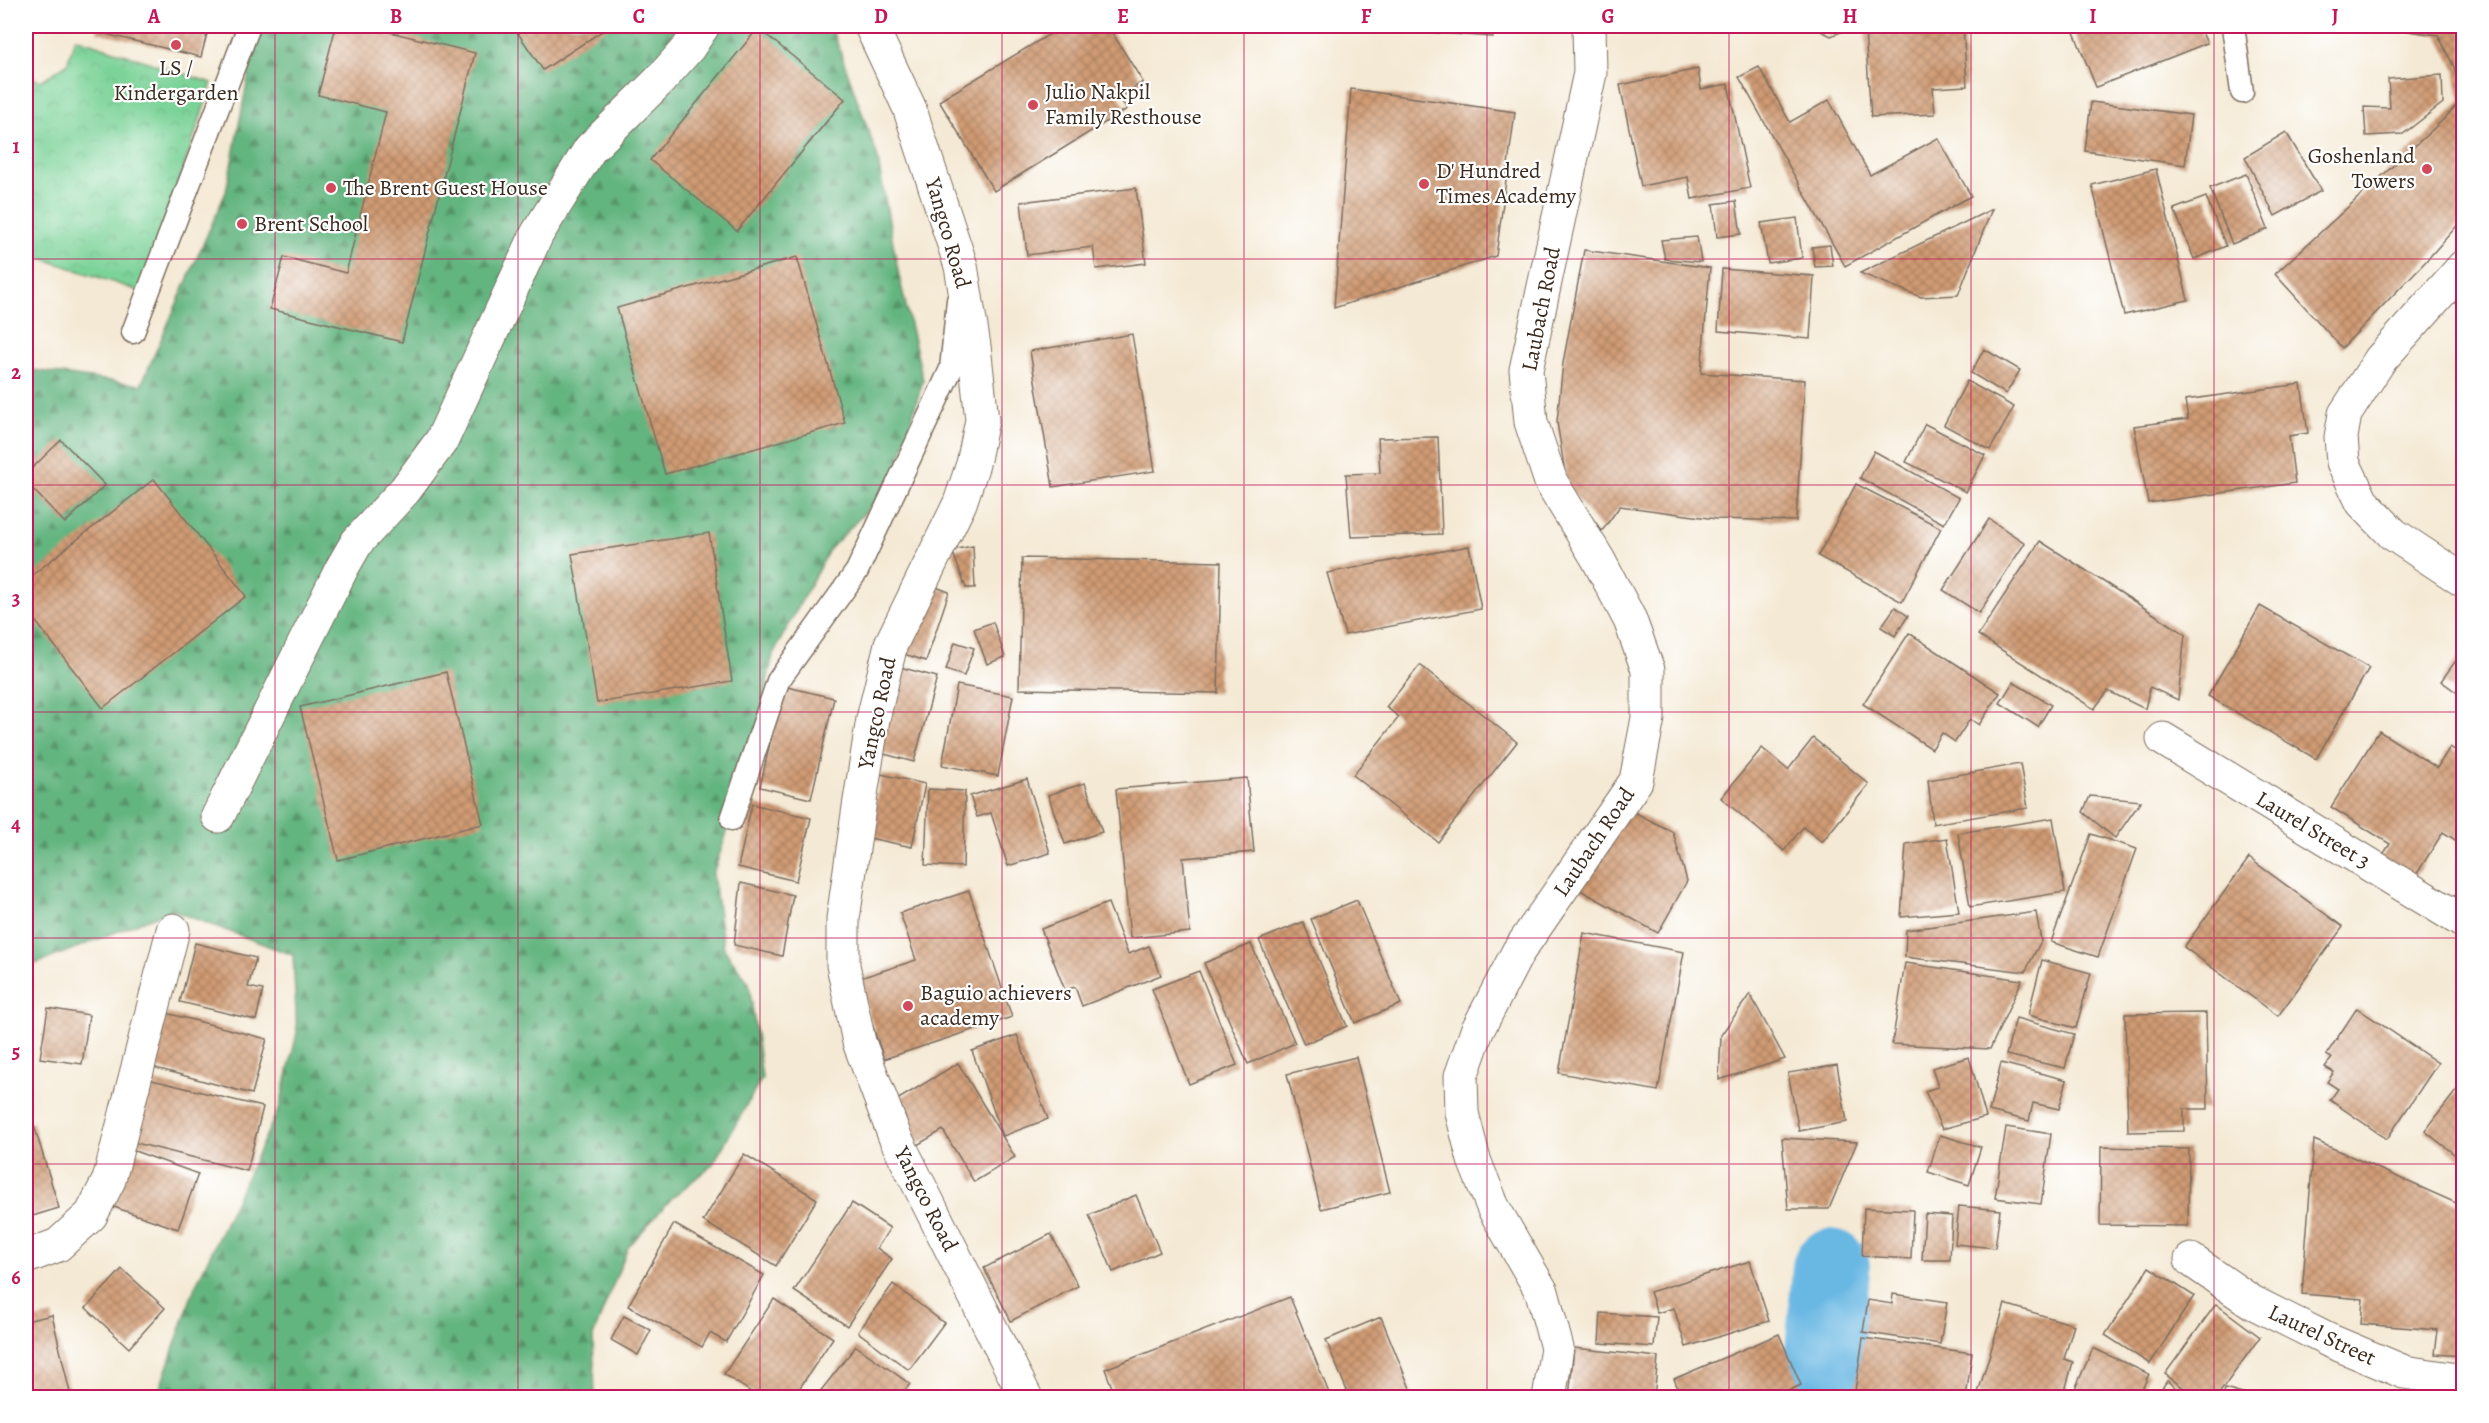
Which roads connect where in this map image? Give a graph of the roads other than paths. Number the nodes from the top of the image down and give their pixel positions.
1 (249, 26) edge
2 (703, 26) edge
3 (871, 26) edge
4 (1589, 26) edge
5 (2233, 26) edge
6 (2242, 92) dead end
7 (961, 266) junction
8 (2463, 266) edge
9 (133, 332) dead end
10 (2463, 581) edge
11 (2163, 739) dead end
12 (218, 816) dead end
13 (732, 819) dead end
14 (2463, 922) edge
15 (173, 930) dead end
16 (26, 1257) edge
17 (2192, 1260) dead end
18 (2463, 1381) edge
19 (1026, 1398) edge
20 (1549, 1398) edge

1 - 9 lane
2 - 12 street
3 - 7 street, Yangco Road
4 - 20 street, Laubach Road
5 - 6 lane
7 - 13 lane
7 - 19 street, Yangco Road
8 - 10 street
11 - 14 street, Laurel Street 3
15 - 16 street
17 - 18 street, Laurel Street

